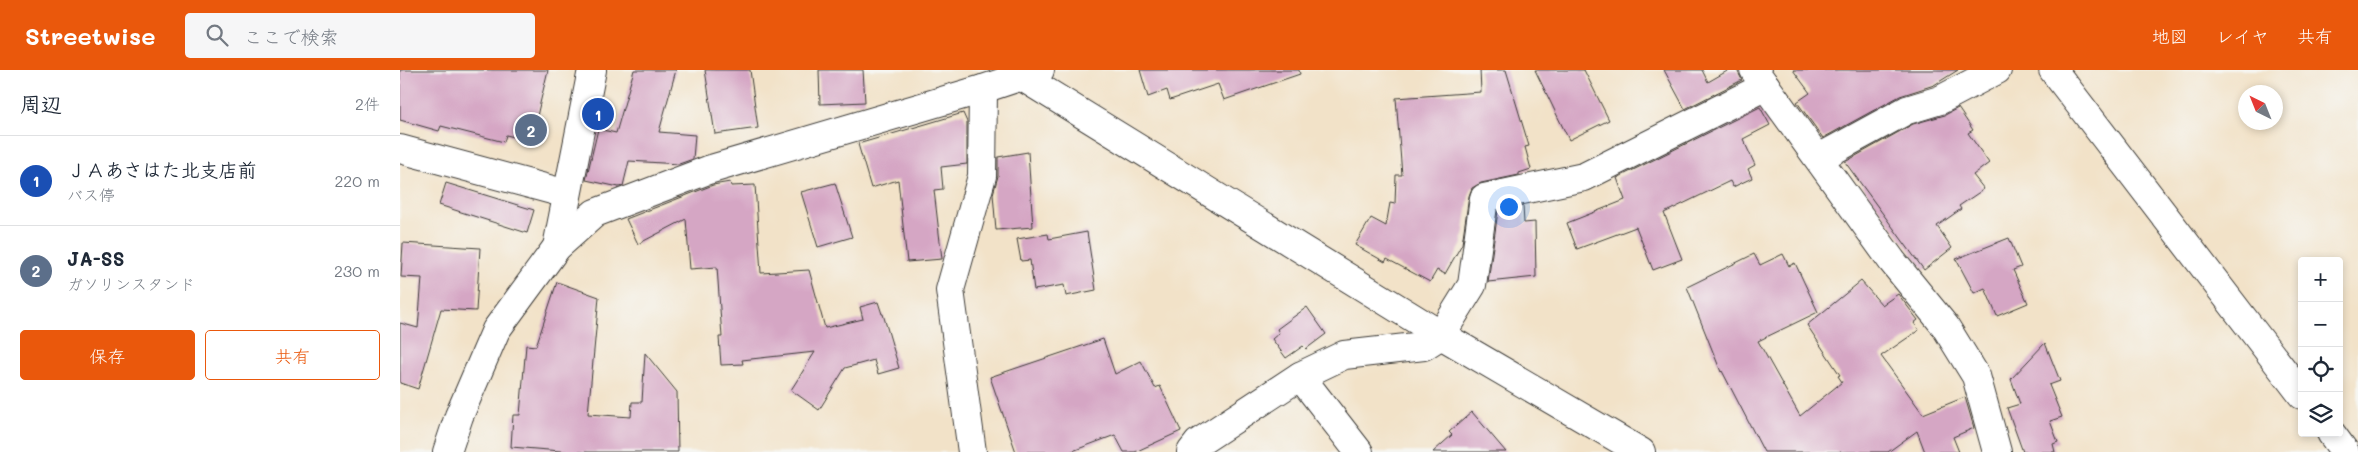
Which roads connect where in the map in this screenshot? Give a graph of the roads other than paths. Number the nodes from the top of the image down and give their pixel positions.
1 (592, 70) edge
2 (1997, 70) edge
3 (2053, 70) edge
4 (1024, 72) edge
5 (1760, 78) edge
6 (984, 89) junction
7 (400, 149) edge
8 (1819, 158) junction
9 (567, 194) junction
10 (557, 247) junction
11 (1441, 335) junction
12 (1300, 376) junction
13 (2300, 392) edge
14 (2334, 437) edge
15 (447, 452) edge
16 (972, 452) edge
17 (1191, 452) edge
18 (1359, 452) edge
19 (1641, 452) edge
20 (1997, 452) edge
21 (2345, 452) edge

1 - 9 street
2 - 8 street
3 - 13 street
4 - 6 street
4 - 11 street
5 - 8 street
5 - 11 street
6 - 10 street
6 - 16 street
7 - 9 street
8 - 20 street
9 - 10 street
10 - 15 street
11 - 12 street
11 - 19 street
12 - 17 street
12 - 18 street
14 - 21 street

